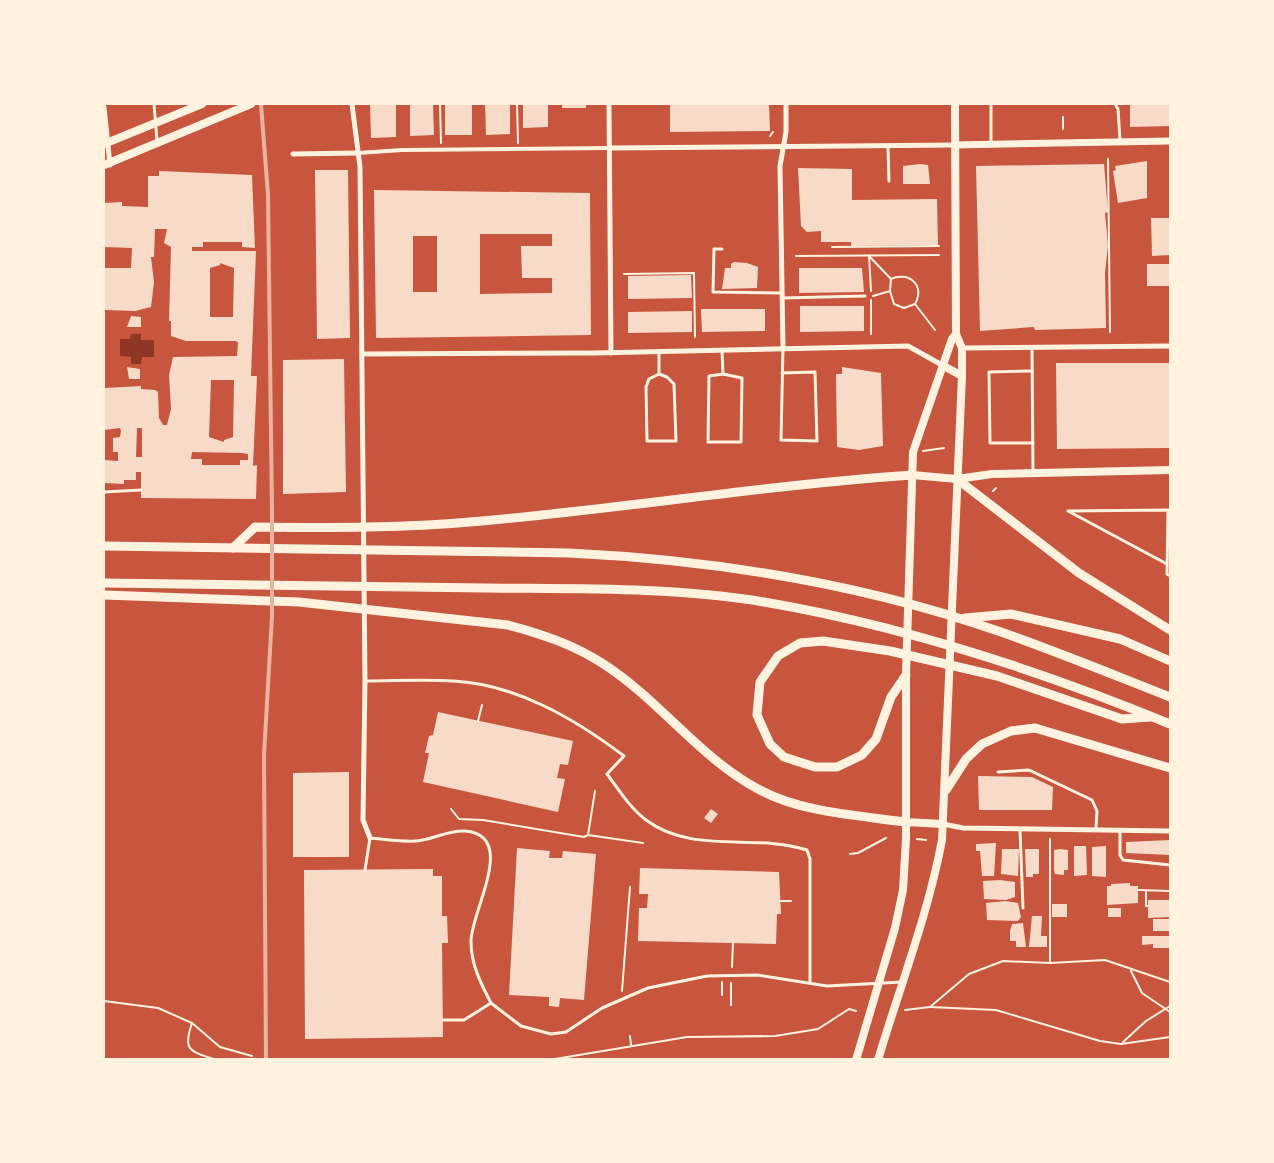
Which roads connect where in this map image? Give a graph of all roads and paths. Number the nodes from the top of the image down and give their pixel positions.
1 (154, 104) edge
2 (201, 104) edge
3 (231, 104) edge
4 (251, 104) edge
5 (352, 104) edge
6 (440, 104) edge
7 (517, 104) edge
8 (609, 104) edge
9 (786, 104) edge
10 (955, 104) edge
11 (991, 104) edge
12 (1115, 104) edge
13 (104, 107) edge
14 (1063, 117) dead end
15 (155, 124) junction
16 (1063, 129) dead end
17 (773, 132) dead end
18 (770, 136) dead end
19 (1170, 141) edge
20 (1120, 142) junction
21 (991, 143) junction
22 (105, 144) edge
23 (955, 145) junction
24 (888, 146) junction
25 (157, 147) junction
26 (609, 148) junction
27 (783, 148) junction
28 (441, 149) junction
29 (518, 149) junction
30 (358, 153) junction
31 (293, 154) dead end
32 (1108, 159) dead end
33 (106, 166) edge
34 (889, 181) dead end
35 (939, 246) dead end
36 (832, 247) dead end
37 (722, 249) dead end
38 (869, 255) junction
39 (939, 255) dead end
40 (796, 256) dead end
41 (624, 274) dead end
42 (891, 279) junction
43 (890, 291) junction
44 (782, 295) junction
45 (865, 296) dead end
46 (871, 297) dead end
47 (915, 304) junction
48 (935, 330) dead end
49 (1110, 332) dead end
50 (956, 334) junction
51 (695, 337) dead end
52 (1170, 346) edge
53 (1032, 347) junction
54 (783, 348) junction
55 (962, 348) junction
56 (722, 351) junction
57 (659, 352) junction
58 (611, 353) junction
59 (362, 354) junction
60 (942, 365) junction
61 (1032, 371) junction
62 (782, 373) junction
63 (658, 374) junction
64 (723, 374) junction
65 (962, 376) junction
66 (1033, 443) junction
67 (944, 448) dead end
68 (920, 451) dead end
69 (1170, 470) edge
70 (1033, 473) junction
71 (912, 475) junction
72 (957, 479) junction
73 (996, 488) dead end
74 (141, 490) dead end
75 (993, 491) dead end
76 (104, 492) edge
77 (104, 546) edge
78 (233, 548) junction
79 (1167, 564) junction
80 (1170, 576) edge
81 (104, 583) edge
82 (104, 596) edge
83 (960, 619) junction
84 (1170, 630) edge
85 (1170, 661) edge
86 (906, 675) junction
87 (365, 681) junction
88 (1170, 697) edge
89 (482, 705) dead end
90 (1152, 717) junction
91 (478, 721) dead end
92 (1170, 724) edge
93 (1170, 768) edge
94 (998, 772) dead end
95 (946, 790) junction
96 (595, 791) dead end
97 (451, 809) dead end
98 (905, 822) junction
99 (943, 824) junction
100 (1020, 828) junction
101 (1096, 828) junction
102 (1120, 828) junction
103 (1170, 831) edge
104 (588, 835) junction
105 (370, 838) junction
106 (886, 838) dead end
107 (912, 839) dead end
108 (1050, 839) dead end
109 (926, 840) dead end
110 (643, 843) dead end
111 (850, 854) dead end
112 (1170, 866) edge
113 (365, 870) dead end
114 (630, 887) dead end
115 (1138, 890) dead end
116 (1146, 891) junction
117 (1170, 891) edge
118 (781, 901) dead end
119 (790, 901) dead end
120 (1148, 906) dead end
121 (1023, 908) dead end
122 (733, 942) dead end
123 (1050, 963) junction
124 (732, 967) dead end
125 (1131, 971) junction
126 (722, 982) dead end
127 (904, 982) junction
128 (1170, 982) edge
129 (731, 983) dead end
130 (810, 983) junction
131 (879, 984) junction
132 (622, 991) dead end
133 (722, 995) dead end
134 (104, 1001) edge
135 (491, 1003) junction
136 (731, 1005) dead end
137 (1170, 1006) edge
138 (930, 1007) junction
139 (1165, 1009) junction
140 (905, 1010) dead end
141 (856, 1011) dead end
142 (1170, 1012) edge
143 (443, 1020) dead end
144 (192, 1023) junction
145 (630, 1036) dead end
146 (1170, 1037) edge
147 (1121, 1044) junction
148 (632, 1046) junction
149 (252, 1056) dead end
150 (216, 1059) edge
151 (462, 1059) edge
152 (470, 1059) edge
153 (549, 1059) edge
154 (856, 1059) edge
155 (878, 1059) edge

1 - 15 lane
2 - 15 lane
2 - 22 main road
3 - 25 lane
4 - 33 main road
5 - 30 street
6 - 28 path
7 - 29 path
8 - 26 street
9 - 27 street
10 - 23 main road
11 - 21 lane
12 - 20 lane
13 - 22 street
14 - 16 path
15 - 22 lane
15 - 25 lane
17 - 18 path
19 - 20 street
20 - 21 street
21 - 23 street
22 - 33 street
23 - 24 street
23 - 50 main road
24 - 27 street
24 - 34 lane
25 - 33 lane
26 - 27 street
26 - 29 street
26 - 58 street
27 - 44 street
28 - 29 street
28 - 30 street
30 - 31 street
30 - 59 street
32 - 49 path
35 - 36 path
37 - 44 lane
38 - 39 path
38 - 40 path
38 - 42 path
41 - 51 path
42 - 43 path
42 - 47 path
43 - 46 path
43 - 47 path
44 - 45 lane
44 - 54 street
47 - 48 path
50 - 55 main road
50 - 60 main road
52 - 53 street
53 - 55 street
53 - 61 lane
54 - 56 street
54 - 60 street
54 - 62 lane
55 - 65 main road
56 - 57 street
56 - 64 lane
57 - 58 street
57 - 63 lane
58 - 59 street
59 - 87 street
60 - 65 main road
60 - 71 main road
61 - 66 lane
61 - 66 lane
62 - 62 lane
63 - 63 lane
64 - 64 lane
65 - 72 main road
66 - 70 lane
67 - 68 path
69 - 70 main road
70 - 72 main road
71 - 72 main road
71 - 78 highway
71 - 86 main road
72 - 84 highway
72 - 95 main road
73 - 75 path
74 - 76 lane
77 - 78 highway
78 - 83 highway
79 - 79 lane
79 - 80 lane
81 - 90 highway
82 - 98 highway
83 - 85 highway
83 - 88 highway
86 - 90 highway
86 - 98 main road
87 - 105 street
87 - 130 lane
89 - 91 path
90 - 92 highway
93 - 95 highway
94 - 101 lane
95 - 99 main road
96 - 104 path
97 - 104 path
98 - 99 main road
98 - 131 main road
99 - 100 street
99 - 127 main road
100 - 101 street
100 - 121 lane
101 - 102 street
102 - 103 street
102 - 112 lane
104 - 110 path
105 - 113 lane
105 - 135 lane
106 - 111 path
107 - 109 path
108 - 123 path
114 - 132 path
115 - 116 path
116 - 117 path
116 - 120 path
118 - 119 path
122 - 124 path
123 - 125 path
123 - 138 path
125 - 128 path
125 - 139 path
126 - 133 path
127 - 131 lane
127 - 155 main road
129 - 136 path
130 - 131 lane
130 - 135 lane
131 - 154 main road
134 - 144 path
135 - 143 lane
137 - 139 path
138 - 140 path
138 - 147 path
139 - 142 path
139 - 147 path
141 - 148 path
144 - 149 path
144 - 150 path
145 - 148 path
146 - 147 path
148 - 153 path
151 - 152 path

